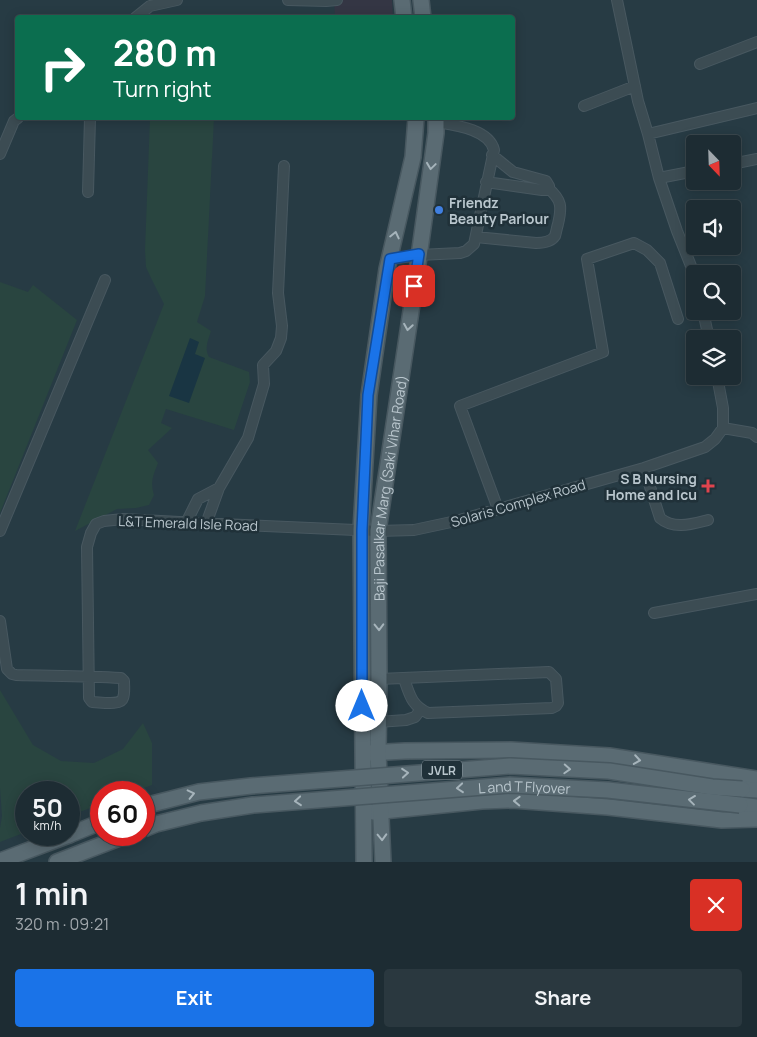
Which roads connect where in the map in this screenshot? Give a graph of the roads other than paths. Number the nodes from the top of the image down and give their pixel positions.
1 (177, 0) edge
2 (288, 0) edge
3 (337, 0) edge
4 (402, 0) edge
5 (421, 0) edge
6 (617, 0) edge
7 (139, 15) edge
8 (404, 15) edge
9 (423, 15) edge
10 (757, 42) edge
11 (700, 64) dead end
12 (635, 86) junction
13 (584, 106) dead end
14 (757, 108) edge
15 (16, 120) edge
16 (90, 120) edge
17 (416, 120) edge
18 (436, 120) edge
19 (648, 134) junction
20 (0, 154) edge
21 (492, 155) junction
22 (757, 159) edge
23 (741, 162) edge
24 (284, 166) dead end
25 (686, 173) edge
26 (659, 178) junction
27 (486, 182) junction
28 (548, 188) junction
29 (88, 192) dead end
30 (476, 237) junction
31 (419, 254) junction
32 (390, 259) junction
33 (691, 265) edge
34 (105, 280) dead end
35 (678, 318) dead end
36 (719, 385) edge
37 (723, 428) junction
38 (757, 437) edge
39 (644, 468) junction
40 (219, 488) junction
41 (498, 509) junction
42 (708, 520) dead end
43 (186, 523) junction
44 (206, 524) junction
45 (362, 530) junction
46 (0, 531) edge
47 (378, 531) junction
48 (757, 594) edge
49 (654, 613) dead end
50 (0, 621) edge
51 (379, 679) junction
52 (404, 679) junction
53 (421, 709) junction
54 (378, 722) junction
55 (480, 751) junction
56 (378, 753) junction
57 (362, 754) junction
58 (757, 779) edge
59 (749, 790) edge
60 (482, 801) junction
61 (155, 803) edge
62 (757, 807) edge
63 (381, 812) junction
64 (363, 813) junction
65 (757, 819) edge
66 (155, 824) edge
67 (40, 846) edge
68 (98, 846) edge
69 (0, 861) edge
70 (56, 862) edge
71 (364, 862) edge
72 (383, 862) edge

1 - 7 street
2 - 3 street
4 - 8 main road
5 - 9 main road
6 - 12 street
10 - 11 street
12 - 13 street
12 - 19 street
14 - 19 street
15 - 20 street
16 - 29 street
32 -> 17 main road, Baji Pasalkar Marg (Saki Vihar Road)
18 - 21 street
18 -> 31 main road, Baji Pasalkar Marg (Saki Vihar Road)
19 - 26 street
21 - 27 street
21 - 28 street
22 - 23 street
24 - 40 street
25 - 26 street
26 - 33 street
27 - 28 street
27 - 30 street
28 - 30 street
30 - 31 street
31 - 32 street
31 -> 47 main road, Baji Pasalkar Marg (Saki Vihar Road)
32 - 45 main road, Baji Pasalkar Marg (Saki Vihar Road)
34 - 46 street
35 - 41 street
36 - 37 street
37 - 38 street
37 - 39 street, Solaris Complex Road
39 - 41 street, Solaris Complex Road
39 - 42 street
40 - 43 street
40 - 44 street
41 - 47 street, Solaris Complex Road
43 - 44 street, L&T Emerald Isle Road
43 - 50 street, L&T Emerald Isle Road
44 - 45 street, L&T Emerald Isle Road
45 - 47 street, Solaris Complex Road
45 - 57 main road, Baji Pasalkar Marg (Saki Vihar Road)
47 -> 51 main road, Baji Pasalkar Marg (Saki Vihar Road)
48 - 49 street
51 - 52 street
51 - 54 main road, Baji Pasalkar Marg (Saki Vihar Road)
52 - 53 street
52 - 53 street
53 - 54 street
54 - 56 main road, Baji Pasalkar Marg (Saki Vihar Road)
55 - 56 main road
55 -> 58 main road
55 - 60 main road
56 - 57 main road
56 - 63 main road, Baji Pasalkar Marg (Saki Vihar Road)
57 - 64 main road, Baji Pasalkar Marg (Saki Vihar Road)
61 -> 59 main road, L and T Flyover / JVLR, bridge
60 - 63 main road
65 -> 60 main road
62 -> 66 main road, L and T Flyover / JVLR, bridge
63 - 64 main road
63 -> 72 main road, Baji Pasalkar Marg (Saki Vihar Road)
64 - 71 main road, Baji Pasalkar Marg (Saki Vihar Road)
67 - 69 main road
68 - 70 main road

